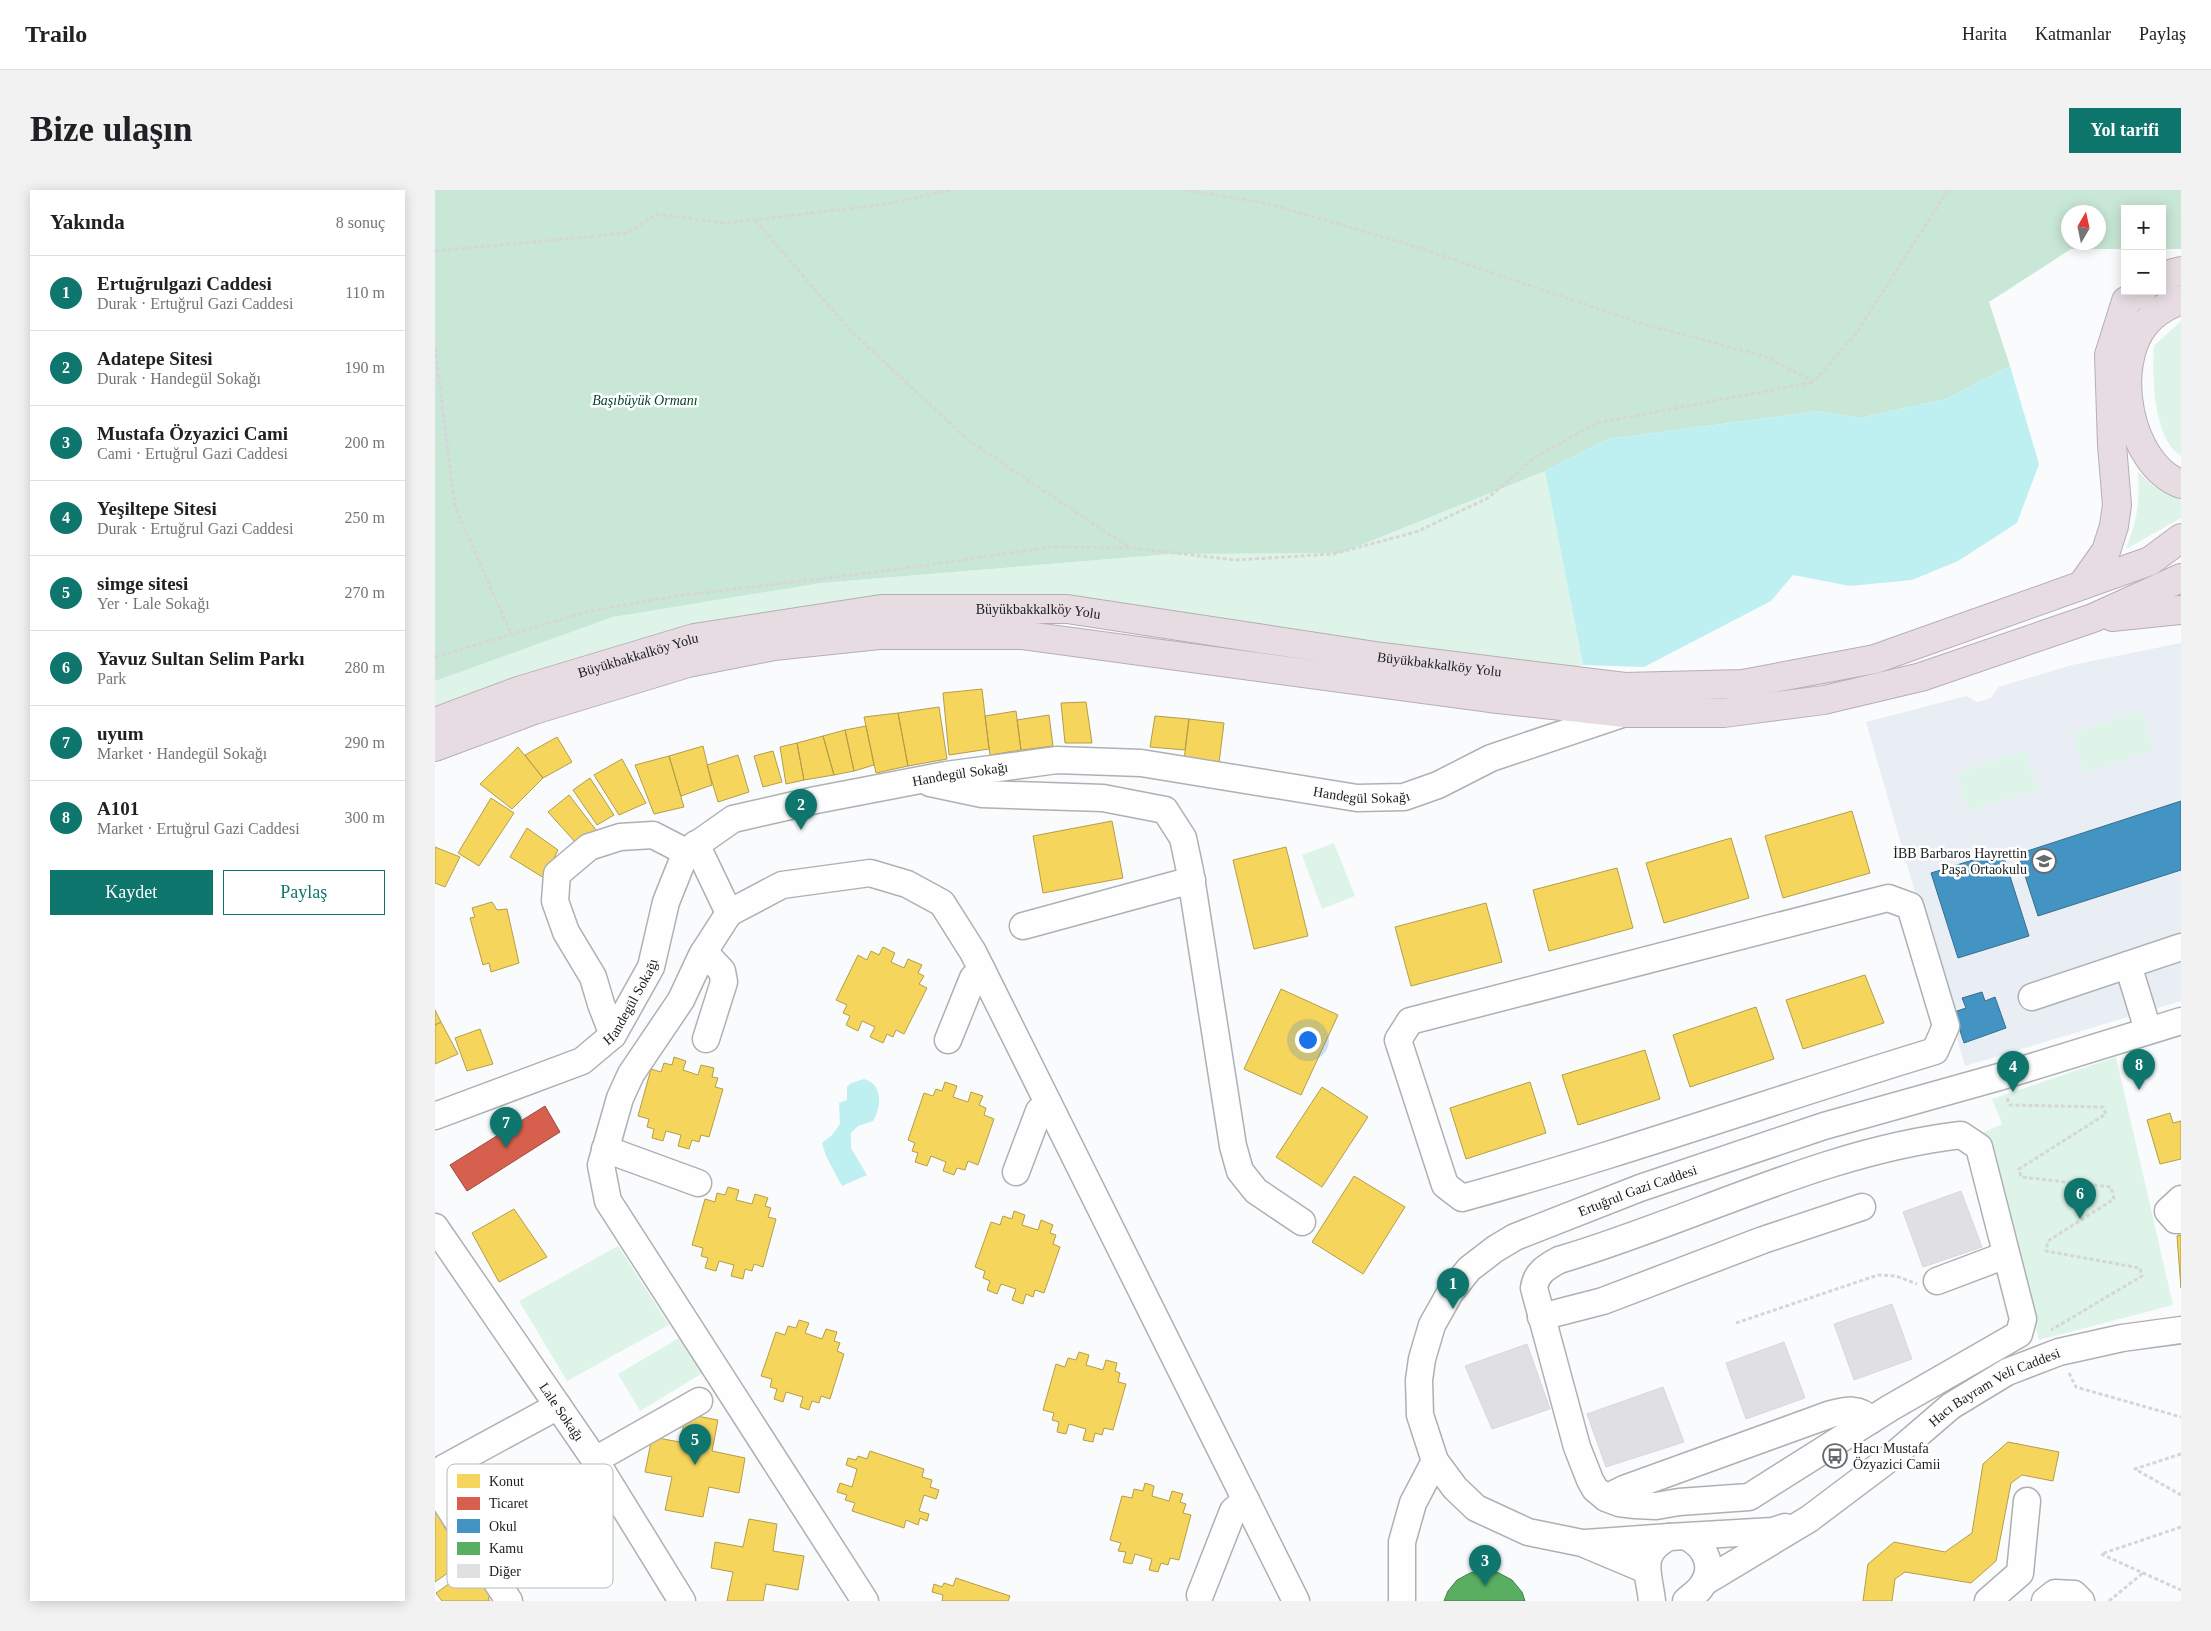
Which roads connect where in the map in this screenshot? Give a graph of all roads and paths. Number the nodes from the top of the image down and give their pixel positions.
1 (950, 190) edge
2 (1184, 190) edge
3 (1948, 190) edge
4 (754, 220) junction
5 (435, 251) edge
6 (2181, 271) edge
7 (2166, 277) edge
8 (2136, 295) edge
9 (2181, 300) edge
10 (435, 348) edge
11 (1814, 382) junction
12 (2181, 484) edge
13 (2181, 538) edge
14 (1131, 548) junction
15 (2181, 578) edge
16 (2082, 585) junction
17 (2181, 610) edge
18 (2093, 618) junction
19 (512, 636) junction
20 (435, 657) edge
21 (1651, 686) junction
22 (1625, 713) junction
23 (435, 722) edge
24 (435, 747) edge
25 (916, 780) junction
26 (691, 848) junction
27 (1192, 880) junction
28 (729, 913) junction
29 (1023, 926) dead end
30 (2181, 947) edge
31 (704, 952) junction
32 (2128, 965) junction
33 (982, 970) junction
34 (2032, 997) dead end
35 (2181, 1021) edge
36 (2148, 1030) junction
37 (613, 1034) junction
38 (706, 1039) dead end
39 (949, 1040) dead end
40 (1999, 1076) junction
41 (1811, 1089) junction
42 (1048, 1104) junction
43 (435, 1116) edge
44 (1824, 1126) junction
45 (605, 1149) junction
46 (1016, 1172) dead end
47 (698, 1183) dead end
48 (2181, 1198) edge
49 (1862, 1207) dead end
50 (1567, 1218) junction
51 (2181, 1220) edge
52 (1302, 1222) dead end
53 (435, 1227) edge
54 (1576, 1255) junction
55 (2006, 1255) junction
56 (1937, 1281) joint
57 (1541, 1317) junction
58 (1736, 1323) dead end
59 (2181, 1330) edge
60 (2059, 1352) junction
61 (699, 1401) dead end
62 (558, 1406) junction
63 (2181, 1417) edge
64 (1871, 1420) junction
65 (2181, 1454) edge
66 (595, 1460) junction
67 (1435, 1462) junction
68 (462, 1464) edge
69 (597, 1464) edge
70 (440, 1477) edge
71 (613, 1489) edge
72 (447, 1490) edge
73 (2181, 1495) edge
74 (1606, 1498) junction
75 (1245, 1500) junction
76 (2027, 1501) dead end
77 (1809, 1519) junction
78 (2181, 1527) edge
79 (1678, 1537) junction
80 (1582, 1543) junction
81 (2143, 1573) junction
82 (1649, 1585) edge
83 (502, 1588) edge
84 (2181, 1590) edge
85 (1694, 1593) edge
86 (1200, 1596) dead end
87 (509, 1601) edge
88 (682, 1601) edge
89 (865, 1601) edge
90 (1296, 1601) edge
91 (1402, 1601) edge
92 (1988, 1601) edge
93 (2045, 1601) edge
94 (2081, 1601) edge
95 (2109, 1601) edge

1 - 4 path
2 - 11 path
3 - 11 path
4 - 5 path
4 - 14 path
6 - 7 highway
8 - 16 highway
9 - 12 highway
10 - 19 path
11 - 14 path
13 - 16 highway, Büyükbakkalköy Yolu
14 - 19 path
15 - 18 highway
16 - 21 highway, Büyükbakkalköy Yolu
17 - 18 highway
18 - 22 highway, Büyükbakkalköy Yolu
19 - 20 path
21 - 22 highway
21 - 23 highway, Büyükbakkalköy Yolu
22 - 24 highway, Büyükbakkalköy Yolu
22 - 25 street, Handegül Sokağı
25 - 26 street, Handegül Sokağı
25 - 27 street
26 - 28 street
26 - 37 street, Handegül Sokağı
26 - 37 street
27 - 29 street
27 - 52 street
28 - 31 street
28 - 33 street
30 - 32 street
31 - 38 street
31 - 45 street
32 - 34 street
32 - 36 street
33 - 39 street
33 - 42 street
35 - 36 street, Ertuğrul Gazi Caddesi
36 - 40 street, Ertuğrul Gazi Caddesi
37 - 43 street, Handegül Sokağı
40 - 44 street, Ertuğrul Gazi Caddesi
40 - 60 path
41 - 41 street
41 - 44 street
42 - 46 street
42 - 75 street
44 - 50 street, Ertuğrul Gazi Caddesi
45 - 47 street
45 - 89 street
48 - 51 street
49 - 57 street
50 - 54 street
50 - 67 street, Ertuğrul Gazi Caddesi
53 - 62 street, Lale Sokağı
54 - 55 street
54 - 57 street
55 - 56 street
55 - 64 street
56 - 58 path
57 - 74 street
59 - 60 street, Hacı Bayram Veli Caddesi
60 - 63 path
60 - 77 street, Hacı Bayram Veli Caddesi
61 - 66 street
62 - 66 street, Lale Sokağı
62 - 68 street
64 - 74 street
64 - 74 street
65 - 73 path
66 - 69 street, Lale Sokağı
67 - 80 street, Ertuğrul Gazi Caddesi
67 - 91 street
70 - 72 street
71 - 88 street, Lale Sokağı
75 - 86 street
75 - 90 street
76 - 92 street
77 - 79 street, Ertuğrul Gazi Caddesi
77 - 85 street
78 - 81 path
79 - 80 street, Ertuğrul Gazi Caddesi
79 - 82 street
79 - 85 street
80 - 82 street, Ertuğrul Gazi Caddesi
81 - 84 path
81 - 95 path
82 - 85 street
83 - 87 street
93 - 94 street

